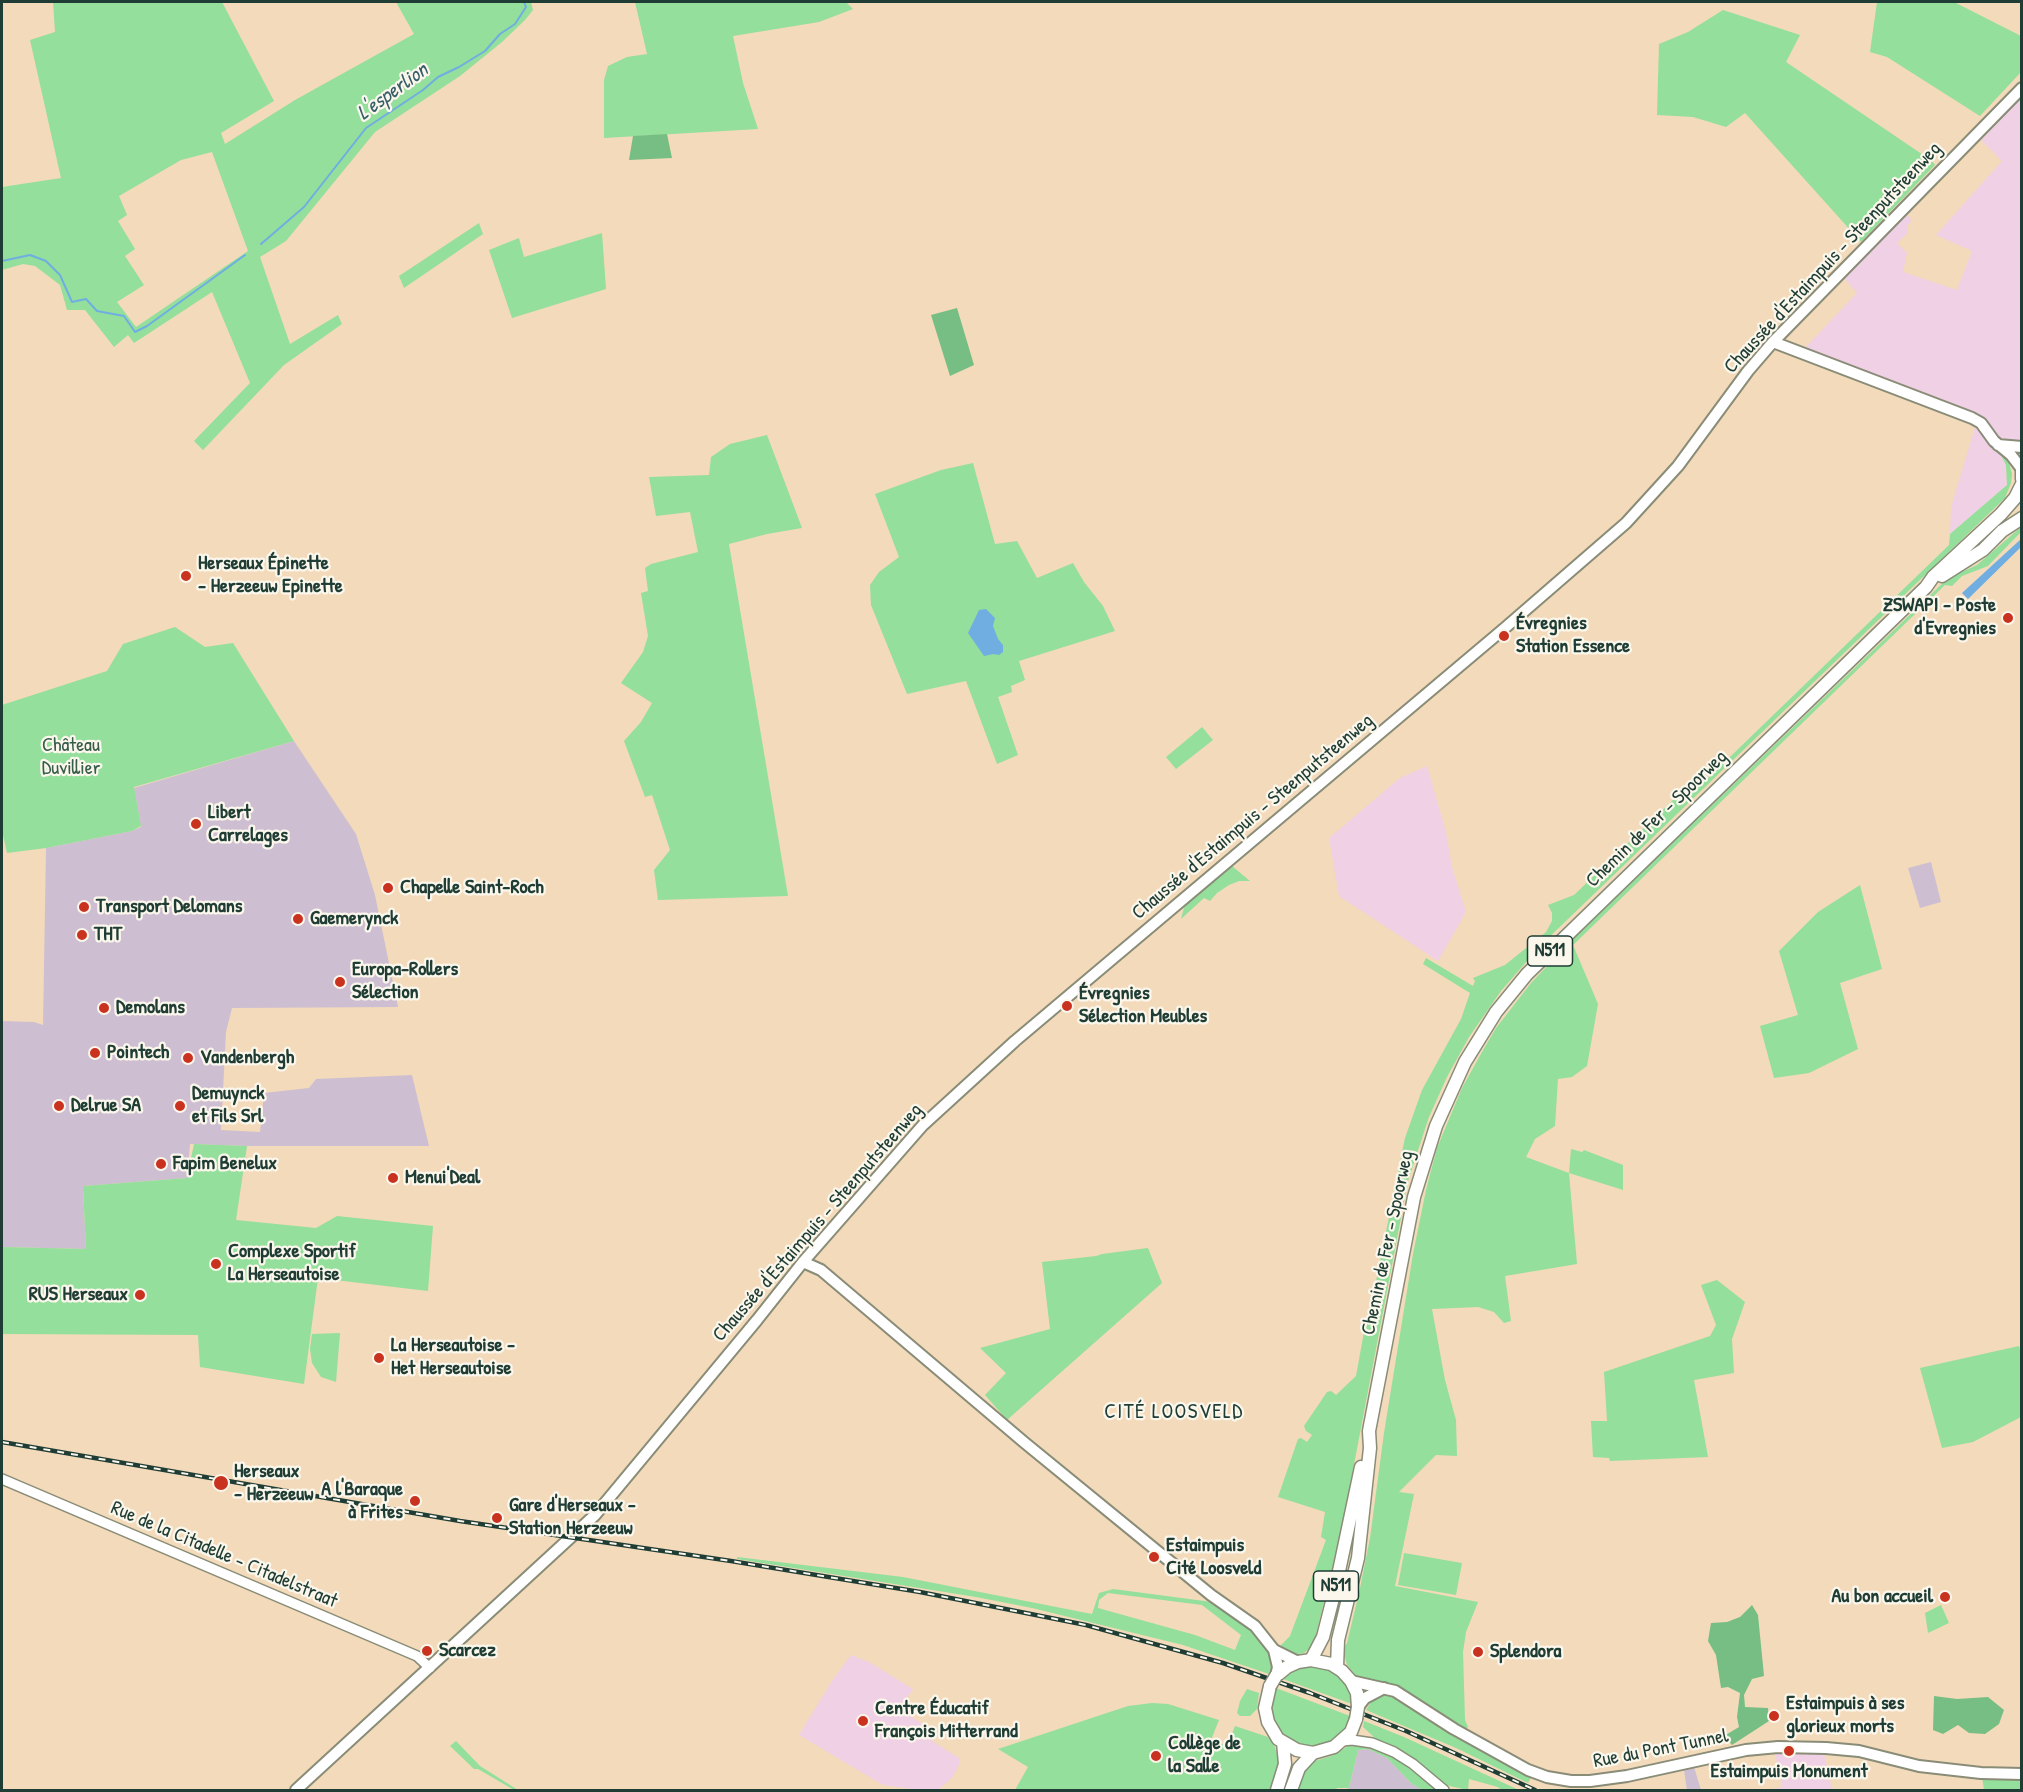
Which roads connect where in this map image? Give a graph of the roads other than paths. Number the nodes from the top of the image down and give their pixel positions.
1 (2022, 88) edge
2 (1773, 342) junction
3 (1998, 445) junction
4 (2022, 447) edge
5 (2021, 467) edge
6 (2022, 479) edge
7 (2022, 484) edge
8 (2022, 518) edge
9 (1926, 587) junction
10 (803, 1262) junction
11 (1369, 1431) junction
12 (2, 1479) edge
13 (1274, 1650) junction
14 (1311, 1660) junction
15 (1298, 1662) junction
16 (1337, 1667) junction
17 (430, 1668) junction
18 (1273, 1681) junction
19 (1351, 1681) junction
20 (1384, 1688) junction
21 (1357, 1713) junction
22 (1343, 1741) junction
23 (1283, 1742) junction
24 (1372, 1743) junction
25 (1313, 1753) junction
26 (2022, 1774) edge
27 (1444, 1790) edge
28 (296, 1791) edge
29 (1276, 1791) edge
30 (1291, 1791) edge

1 - 2 main road, Chaussée d'Estaimpuis - Steenputsteenweg
2 - 3 main road
2 - 10 main road, Chaussée d'Estaimpuis - Steenputsteenweg
3 - 4 main road
3 - 5 main road
5 - 6 highway
7 - 9 highway, Chemin de Fer - Spoorweg / N511
8 - 9 highway, Chemin de Fer - Spoorweg / N511
9 - 11 highway, Chemin de Fer - Spoorweg / N511
10 - 13 main road
10 - 17 main road, Chaussée d'Estaimpuis - Steenputsteenweg
11 - 14 highway, N511
11 - 16 highway, Chemin de Fer - Spoorweg / N511
12 - 17 street, Rue de la Citadelle - Citadelstraat
13 - 15 main road
13 - 18 main road
14 - 15 highway
14 - 16 highway
15 - 18 highway
16 - 19 highway
17 - 28 main road, Chaussée d'Estaimpuis - Steenputsteenweg
18 - 23 highway
19 - 20 main road, Rue du Pont Tunnel
19 - 21 highway
20 - 21 main road
20 - 26 main road, Rue du Pont Tunnel
21 - 22 highway
21 - 24 street
22 - 24 street
22 - 25 highway
23 - 25 highway
23 - 29 highway
24 - 27 street
25 - 30 highway

